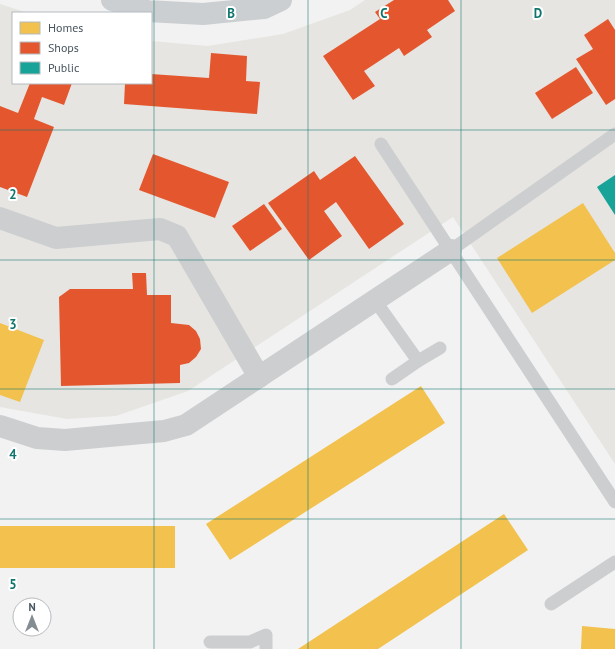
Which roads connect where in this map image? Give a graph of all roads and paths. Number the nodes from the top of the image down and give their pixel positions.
1 (112, 0) edge
2 (281, 0) edge
3 (615, 134) edge
4 (381, 144) dead end
5 (0, 218) edge
6 (451, 250) junction
7 (374, 299) junction
8 (440, 348) dead end
9 (418, 361) junction
10 (259, 377) junction
11 (392, 379) dead end
12 (0, 426) edge
13 (615, 502) edge
14 (615, 562) edge
15 (551, 604) dead end
16 (210, 642) dead end
17 (266, 649) edge

1 - 2 street
3 - 6 lane
4 - 6 lane
5 - 10 street
6 - 7 street
6 - 13 lane
7 - 9 lane
7 - 10 street
8 - 9 lane
9 - 11 lane
10 - 12 street
14 - 15 lane
16 - 17 lane

